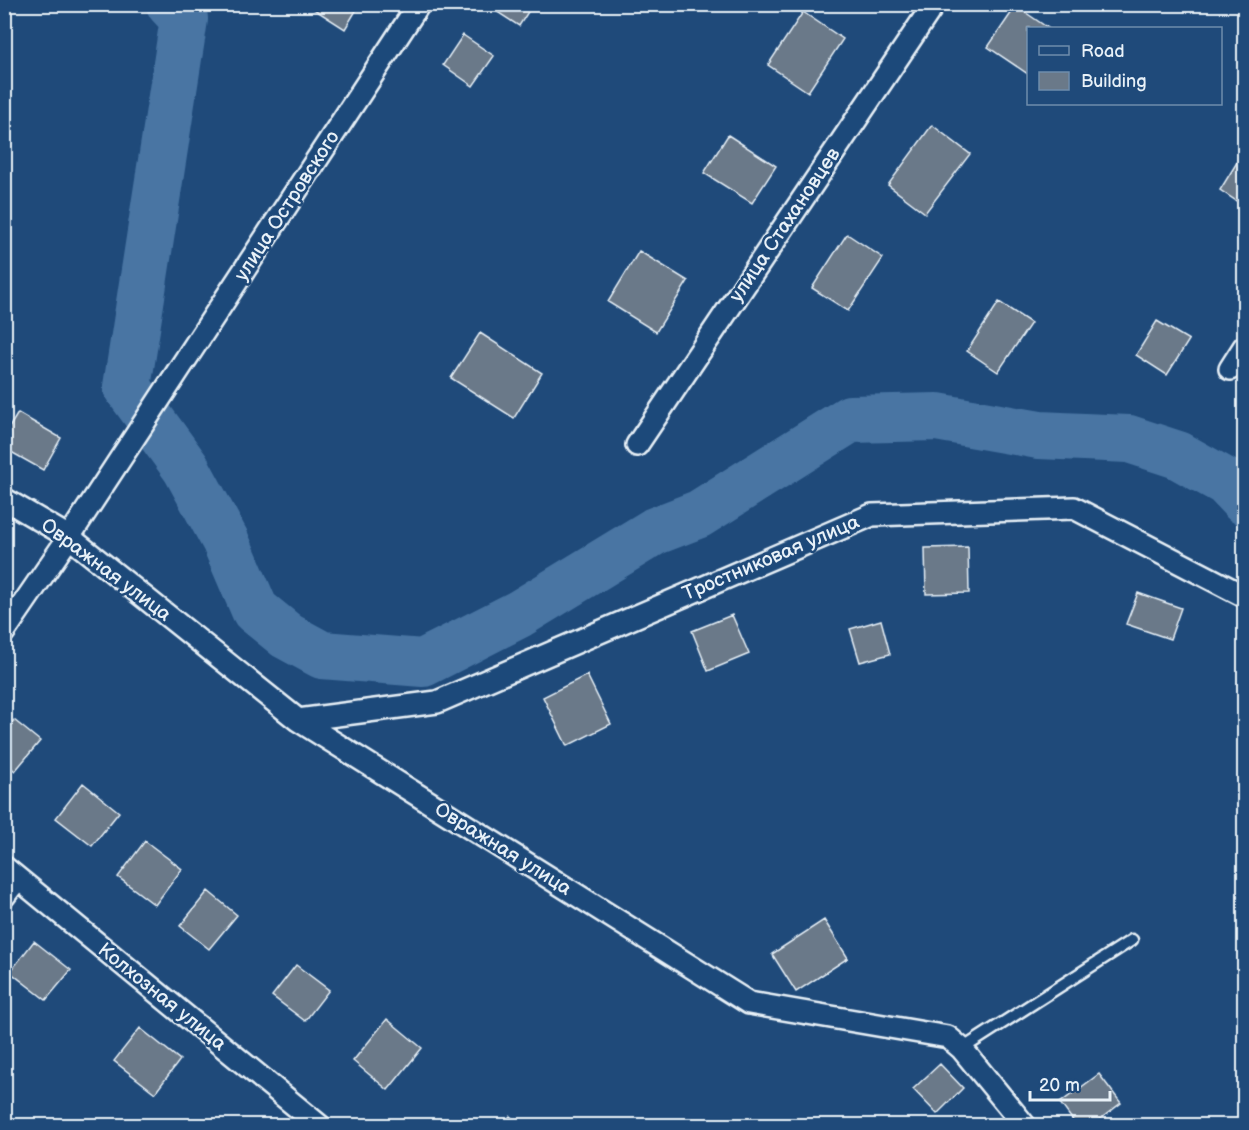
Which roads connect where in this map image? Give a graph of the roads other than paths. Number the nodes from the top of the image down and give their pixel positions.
1 (418, 4) edge
2 (934, 4) edge
3 (1245, 347) edge
4 (1230, 369) dead end
5 (637, 445) dead end
6 (4, 499) edge
7 (69, 537) junction
8 (1245, 596) edge
9 (4, 632) edge
10 (298, 720) junction
11 (11, 873) edge
12 (4, 896) edge
13 (1132, 940) dead end
14 (962, 1049) junction
15 (320, 1125) edge
16 (1025, 1125) edge

1 - 7 street, улица Островского
2 - 5 street, улица Стахановцев
3 - 4 street
6 - 7 street, Овражная улица
7 - 9 street
7 - 10 street, Овражная улица
8 - 10 street, Тростниковая улица
10 - 14 street, Овражная улица
11 - 12 street
11 - 15 street, Колхозная улица
13 - 14 lane
14 - 16 street, Овражная улица

